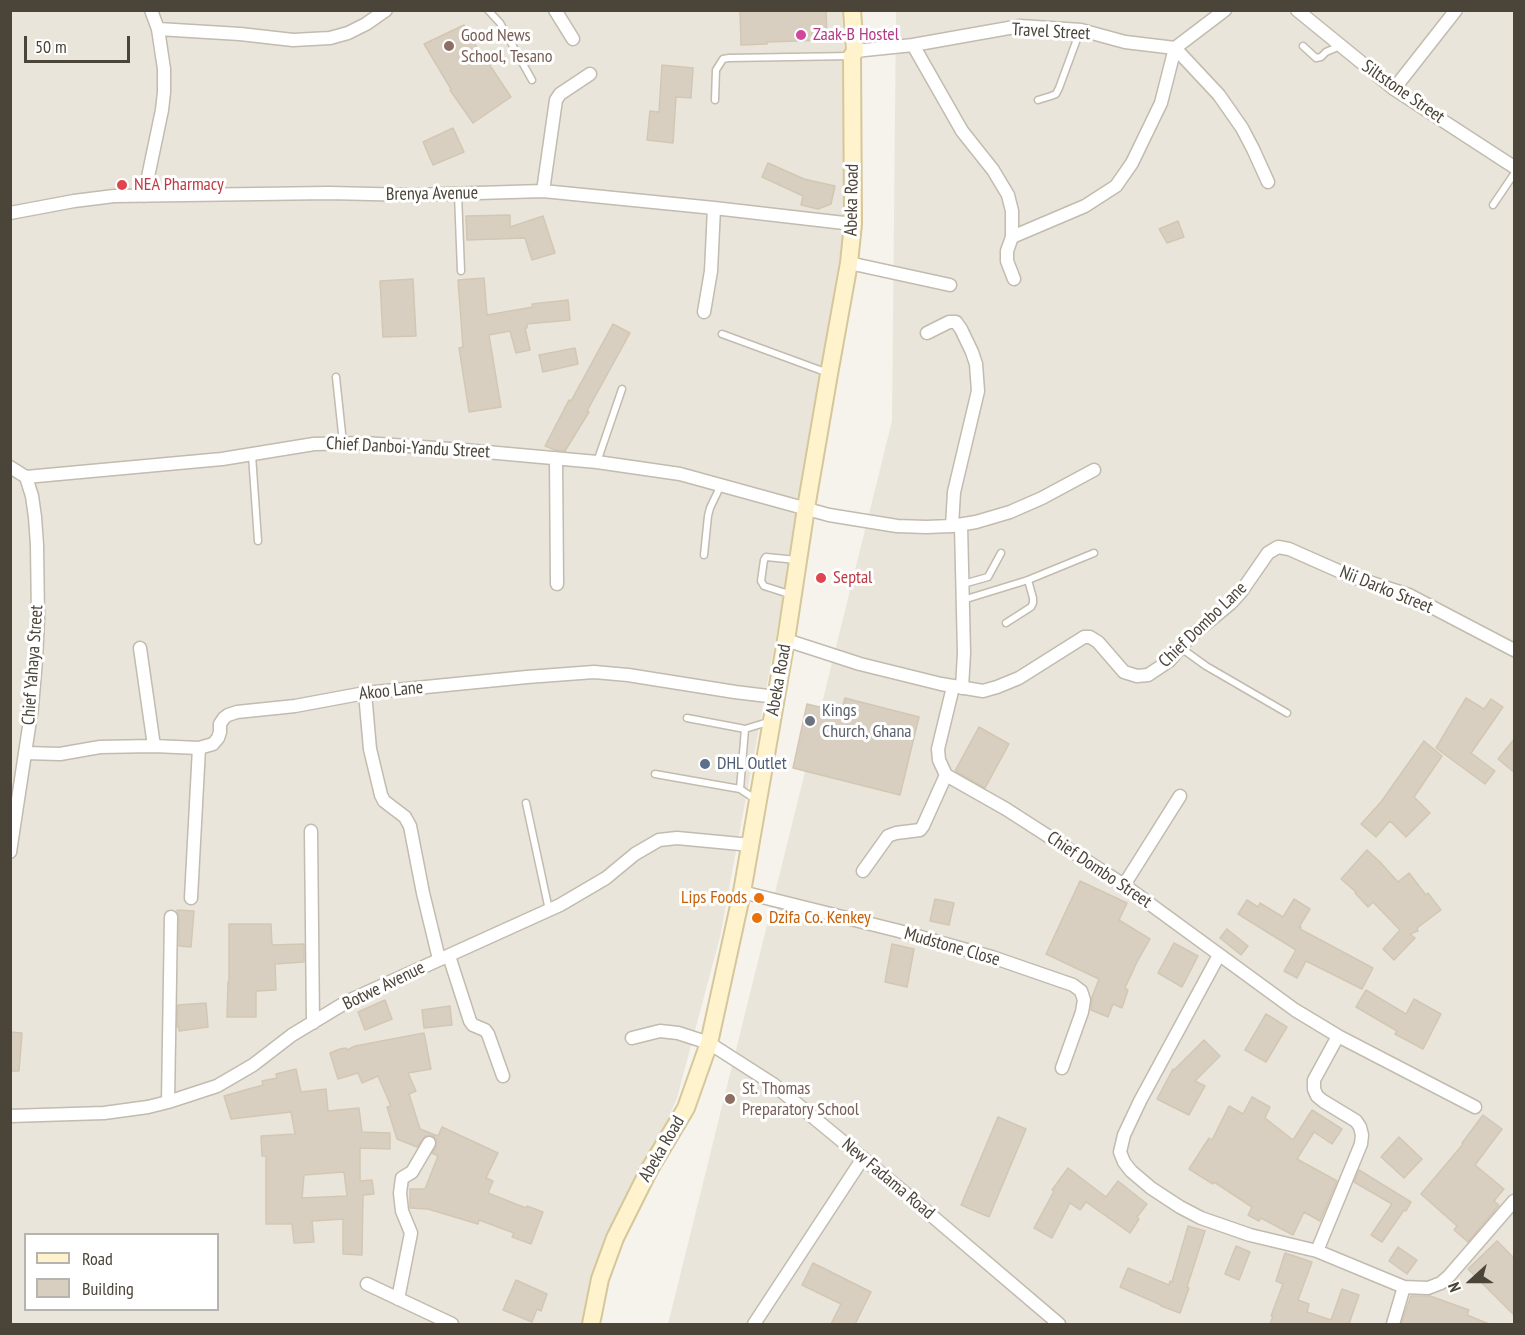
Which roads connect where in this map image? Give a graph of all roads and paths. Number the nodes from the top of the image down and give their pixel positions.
1 (151, 10) edge
2 (386, 10) edge
3 (488, 10) edge
4 (555, 10) edge
5 (852, 10) edge
6 (1226, 10) edge
7 (1297, 10) edge
8 (1456, 10) edge
9 (158, 29) junction
10 (1081, 30) junction
11 (573, 39) dead end
12 (913, 45) junction
13 (1303, 45) dead end
14 (1340, 46) junction
15 (1175, 48) junction
16 (854, 54) junction
17 (590, 74) dead end
18 (532, 80) dead end
19 (1395, 89) junction
20 (715, 100) dead end
21 (1038, 100) dead end
22 (1515, 167) edge
23 (1515, 174) edge
24 (1268, 182) dead end
25 (543, 191) junction
26 (458, 194) junction
27 (144, 196) junction
28 (1493, 205) dead end
29 (714, 208) junction
30 (10, 213) edge
31 (853, 224) junction
32 (1012, 237) junction
33 (849, 263) junction
34 (461, 271) dead end
35 (1014, 279) dead end
36 (950, 285) dead end
37 (704, 312) dead end
38 (927, 333) dead end
39 (722, 334) dead end
40 (829, 374) junction
41 (336, 377) dead end
42 (622, 389) dead end
43 (343, 443) junction
44 (252, 455) junction
45 (556, 458) junction
46 (597, 462) junction
47 (10, 466) edge
48 (1094, 470) dead end
49 (26, 477) junction
50 (721, 485) junction
51 (806, 508) junction
52 (957, 525) junction
53 (258, 541) dead end
54 (1289, 549) joint
55 (1001, 553) dead end
56 (1094, 553) dead end
57 (704, 555) dead end
58 (798, 560) junction
59 (1028, 580) junction
60 (557, 584) dead end
61 (963, 584) junction
62 (793, 595) junction
63 (963, 600) junction
64 (1006, 624) dead end
65 (786, 640) junction
66 (140, 648) dead end
67 (1181, 648) junction
68 (1515, 650) edge
69 (957, 688) junction
70 (365, 693) junction
71 (776, 697) junction
72 (1287, 713) dead end
73 (687, 718) dead end
74 (772, 721) junction
75 (745, 729) junction
76 (154, 746) junction
77 (199, 748) junction
78 (26, 753) junction
79 (655, 774) dead end
80 (946, 775) junction
81 (740, 789) junction
82 (1180, 796) dead end
83 (758, 800) junction
84 (526, 803) dead end
85 (311, 831) dead end
86 (750, 845) junction
87 (10, 852) edge
88 (863, 871) dead end
89 (1124, 885) junction
90 (742, 892) junction
91 (191, 898) dead end
92 (549, 910) junction
93 (171, 917) dead end
94 (1219, 954) junction
95 (444, 957) junction
96 (313, 1023) junction
97 (1338, 1036) junction
98 (632, 1038) dead end
99 (710, 1043) junction
100 (1062, 1068) dead end
101 (503, 1076) dead end
102 (168, 1102) junction
103 (1475, 1107) dead end
104 (10, 1116) edge
105 (429, 1143) dead end
106 (863, 1158) junction
107 (1515, 1201) edge
108 (1317, 1251) junction
109 (367, 1284) dead end
110 (1404, 1287) junction
111 (398, 1299) junction
112 (452, 1324) edge
113 (591, 1324) edge
114 (754, 1324) edge
115 (1059, 1324) edge
116 (1393, 1324) edge

1 - 9 street
2 - 9 street
3 - 18 lane
4 - 11 street
5 - 16 street, Abeka Road
6 - 15 street
7 - 14 street, Siltstone Street
8 - 19 street
9 - 27 street
10 - 12 street, Travel Street
10 - 15 street, Travel Street
10 - 21 lane
12 - 16 street, Travel Street
12 - 32 street
13 - 14 lane
14 - 19 street, Siltstone Street
15 - 24 street
15 - 32 street
16 - 20 lane
16 - 31 street, Abeka Road
17 - 25 street
19 - 22 street, Siltstone Street
23 - 28 lane
25 - 26 street, Brenya Avenue
25 - 29 street, Brenya Avenue
26 - 27 street, Brenya Avenue
26 - 34 lane
27 - 30 street, Brenya Avenue
29 - 31 street, Brenya Avenue
29 - 37 street
31 - 33 street, Abeka Road
32 - 35 street
33 - 36 street
33 - 40 street, Abeka Road
38 - 52 street
39 - 40 lane
40 - 51 street, Abeka Road
41 - 43 lane
42 - 46 lane
43 - 44 street, Chief Danboi-Yandu Street
43 - 45 street, Chief Danboi-Yandu Street
44 - 49 street, Chief Danboi-Yandu Street
44 - 53 lane
45 - 46 street, Chief Danboi-Yandu Street
45 - 60 street
46 - 50 street, Chief Danboi-Yandu Street
47 - 49 street
48 - 52 street, Chief Danboi-Yandu Street
49 - 78 street, Chief Yahaya Street
50 - 51 street, Chief Danboi-Yandu Street
50 - 57 lane
51 - 52 street, Chief Danboi-Yandu Street
51 - 58 street, Abeka Road
52 - 61 street
54 - 67 street, Chief Dombo Lane
54 - 68 street, Nii Darko Street
55 - 61 lane
56 - 59 lane
58 - 62 street, Abeka Road
58 - 62 lane
59 - 63 lane
59 - 64 lane
61 - 63 street
62 - 65 street, Abeka Road
63 - 69 street
65 - 69 street
65 - 71 street, Abeka Road
66 - 76 street
67 - 69 street, Chief Dombo Lane
67 - 72 lane
69 - 80 street
70 - 71 street, Akoo Lane
70 - 77 street, Akoo Lane
70 - 95 street
71 - 74 street, Abeka Road
73 - 75 lane
74 - 75 lane
74 - 83 street, Abeka Road
75 - 81 lane
76 - 77 street
76 - 78 street
77 - 91 street
78 - 87 street, Chief Yahaya Street
79 - 81 lane
80 - 88 street
80 - 89 street, Chief Dombo Street
81 - 83 lane
82 - 89 street
83 - 86 street, Abeka Road
84 - 92 lane
85 - 96 street
86 - 90 street, Abeka Road
86 - 92 street, Botwe Avenue
89 - 94 street, Chief Dombo Street
90 - 99 street, Abeka Road
90 - 100 street, Mudstone Close
92 - 95 street, Botwe Avenue
93 - 102 street
94 - 97 street, Chief Dombo Street
94 - 108 street
95 - 96 street, Botwe Avenue
95 - 101 street
96 - 102 street, Botwe Avenue
97 - 103 street, Chief Dombo Street
97 - 108 street
98 - 99 street, New Fadama Road
99 - 106 street, New Fadama Road
99 - 113 street, Abeka Road
102 - 104 street, Botwe Avenue
105 - 111 street
106 - 114 street
106 - 115 street, New Fadama Road
107 - 110 street
108 - 110 street
109 - 111 street
110 - 116 street
111 - 112 street

